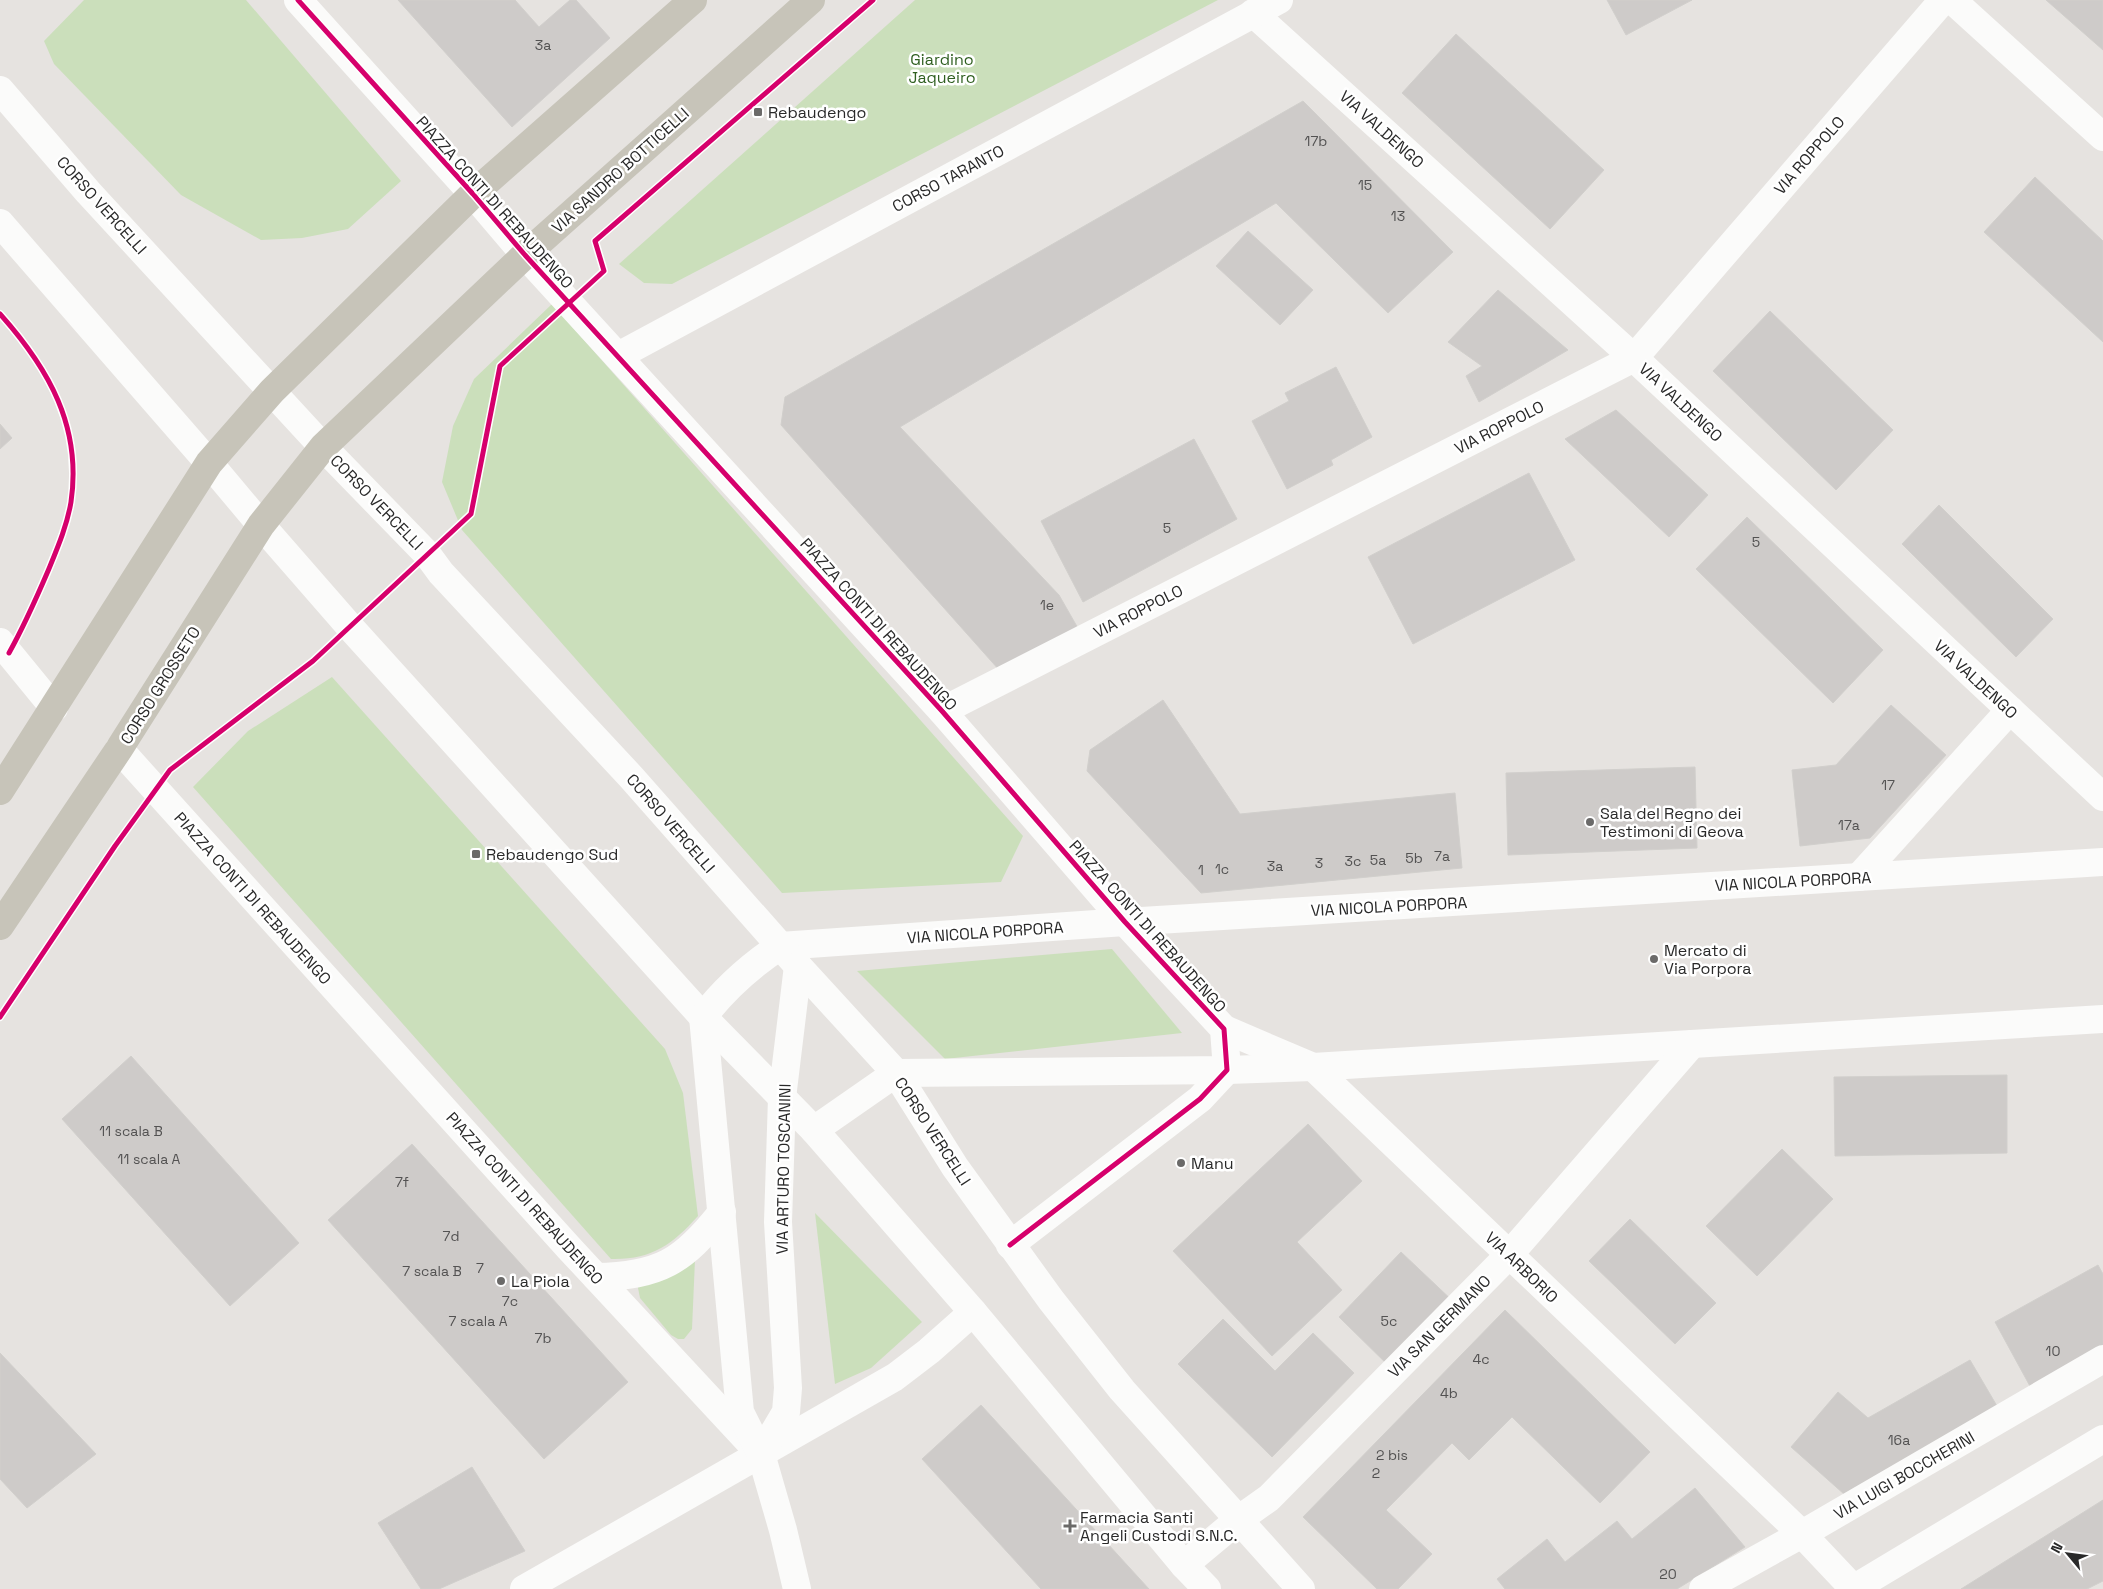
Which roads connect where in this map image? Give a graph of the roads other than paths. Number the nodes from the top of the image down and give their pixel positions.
1 (298, 0) edge
2 (693, 0) edge
3 (811, 0) edge
4 (1279, 0) edge
5 (1943, 0) edge
6 (1952, 0) edge
7 (1253, 13) junction
8 (0, 90) edge
9 (2103, 137) edge
10 (473, 194) junction
11 (0, 223) edge
12 (525, 255) junction
13 (618, 356) junction
14 (1634, 358) junction
15 (272, 391) junction
16 (323, 447) junction
17 (209, 463) junction
18 (261, 525) junction
19 (0, 642) edge
20 (54, 708) junction
21 (2010, 710) junction
22 (942, 711) junction
23 (119, 749) junction
24 (0, 790) edge
25 (2103, 797) edge
26 (2103, 862) edge
27 (1859, 877) junction
28 (1126, 922) junction
29 (0, 926) edge
30 (780, 946) junction
31 (798, 966) junction
32 (703, 1017) junction
33 (2103, 1019) edge
34 (1224, 1029) junction
35 (1692, 1044) junction
36 (1313, 1067) junction
37 (1227, 1070) junction
38 (896, 1073) junction
39 (782, 1098) junction
40 (814, 1130) junction
41 (722, 1212) junction
42 (1010, 1245) junction
43 (1509, 1255) junction
44 (596, 1277) junction
45 (973, 1312) junction
46 (2103, 1359) edge
47 (2103, 1439) edge
48 (761, 1454) junction
49 (1238, 1520) junction
50 (1802, 1534) junction
51 (1184, 1564) junction
52 (524, 1589) edge
53 (797, 1589) edge
54 (1207, 1589) edge
55 (1301, 1589) edge
56 (1704, 1589) edge
57 (1854, 1589) edge

1 - 10 street, PIAZZA CONTI DI REBAUDENGO
2 - 10 main road
3 - 12 main road, VIA SANDRO BOTTICELLI
4 - 7 street, CORSO TARANTO
5 - 14 street, VIA ROPPOLO
6 - 9 street
7 - 13 street, CORSO TARANTO
7 - 14 street, VIA VALDENGO
8 - 15 street, CORSO VERCELLI
10 - 12 street, PIAZZA CONTI DI REBAUDENGO
10 - 15 main road
11 - 17 street
12 - 13 street, PIAZZA CONTI DI REBAUDENGO
12 - 16 main road, VIA SANDRO BOTTICELLI
13 - 22 street, PIAZZA CONTI DI REBAUDENGO
14 - 21 street, VIA VALDENGO
14 - 22 street, VIA ROPPOLO
15 - 16 street, CORSO VERCELLI
15 - 17 main road
16 - 18 main road, CORSO GROSSETO
16 - 30 street, CORSO VERCELLI
17 - 18 street
17 - 20 main road
18 - 23 main road, CORSO GROSSETO
18 - 32 street
19 - 20 street
20 - 24 main road
21 - 25 street, VIA VALDENGO
21 - 27 street
22 - 28 street, PIAZZA CONTI DI REBAUDENGO
23 - 29 main road, CORSO GROSSETO
23 - 44 street, PIAZZA CONTI DI REBAUDENGO
26 - 27 street, VIA NICOLA PORPORA
27 - 28 street, VIA NICOLA PORPORA
28 - 30 street, VIA NICOLA PORPORA
28 - 34 street, PIAZZA CONTI DI REBAUDENGO
30 - 31 street, CORSO VERCELLI
30 - 32 street
31 - 38 street, CORSO VERCELLI
31 - 39 street, VIA ARTURO TOSCANINI
32 - 39 street
32 - 41 street
33 - 35 street
34 - 36 street, VIA ARBORIO
34 - 37 street, PIAZZA CONTI DI REBAUDENGO
35 - 36 street
35 - 43 street, VIA SAN GERMANO
36 - 37 street
36 - 43 street, VIA ARBORIO
37 - 38 street
37 - 42 street
38 - 40 street
38 - 42 street, CORSO VERCELLI
39 - 40 street
39 - 48 street, VIA ARTURO TOSCANINI
40 - 45 street
41 - 44 street
41 - 48 street
42 - 49 street, CORSO VERCELLI
43 - 49 street, VIA SAN GERMANO
43 - 50 street, VIA ARBORIO
44 - 48 street, PIAZZA CONTI DI REBAUDENGO
45 - 48 street
45 - 51 street
46 - 50 street, VIA LUIGI BOCCHERINI
47 - 57 street
48 - 52 street
48 - 53 street
49 - 51 street, VIA SAN GERMANO
49 - 55 street, CORSO VERCELLI
50 - 56 street, VIA LUIGI BOCCHERINI
50 - 57 street, VIA ARBORIO
51 - 54 street

